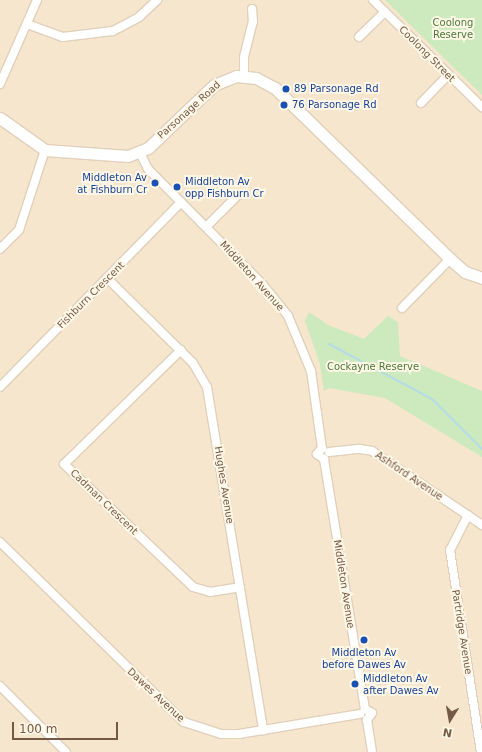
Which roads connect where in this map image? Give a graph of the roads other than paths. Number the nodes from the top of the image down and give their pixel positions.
1 (37, 0) edge
2 (157, 0) edge
3 (373, 0) edge
4 (252, 9) dead end
5 (385, 12) junction
6 (27, 24) junction
7 (359, 37) dead end
8 (448, 75) junction
9 (244, 76) junction
10 (0, 84) edge
11 (421, 103) dead end
12 (482, 107) edge
13 (0, 118) edge
14 (46, 150) junction
15 (140, 153) junction
16 (238, 195) dead end
17 (181, 202) junction
18 (206, 226) junction
19 (3, 240) edge
20 (0, 249) edge
21 (450, 259) junction
22 (108, 278) junction
23 (482, 278) edge
24 (402, 308) dead end
25 (181, 350) junction
26 (0, 387) edge
27 (325, 453) junction
28 (468, 515) junction
29 (482, 524) edge
30 (0, 542) edge
31 (240, 587) junction
32 (0, 686) edge
33 (362, 711) junction
34 (263, 730) junction
35 (66, 752) edge
36 (372, 752) edge
37 (481, 752) edge

1 - 6 street
2 - 6 street
3 - 5 street, Coolong Street
4 - 9 street
5 - 7 street
5 - 8 street, Coolong Street
6 - 10 street
8 - 11 street
8 - 12 street, Coolong Street
9 - 15 street, Parsonage Road
9 - 21 street
13 - 14 street
14 - 15 street
14 - 19 street
15 - 17 street, Middleton Avenue
16 - 18 street
17 - 18 street, Middleton Avenue
17 - 22 street, Fishburn Crescent
18 - 27 street, Middleton Avenue
19 - 20 street
21 - 23 street
21 - 24 street
22 - 25 street, Hughes Avenue
22 - 26 street, Fishburn Crescent
25 - 31 street, Hughes Avenue
25 - 31 street, Cadman Crescent
27 - 28 street, Ashford Avenue
27 - 33 street, Middleton Avenue
28 - 29 street, Ashford Avenue
28 - 37 street, Partridge Avenue
30 - 34 street, Dawes Avenue
31 - 34 street, Hughes Avenue
32 - 35 street
33 - 34 street, Dawes Avenue
33 - 36 street

